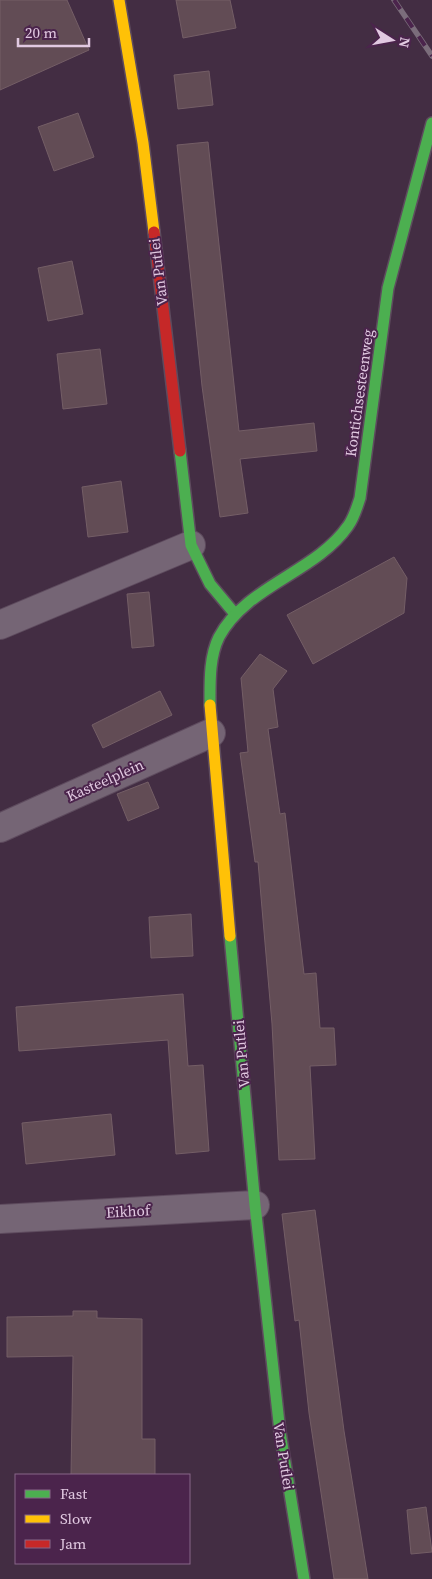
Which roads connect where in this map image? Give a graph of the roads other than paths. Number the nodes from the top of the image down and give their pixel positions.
1 (119, 0) edge
2 (432, 122) edge
3 (191, 545) junction
4 (235, 614) junction
5 (0, 625) edge
6 (211, 733) junction
7 (0, 828) edge
8 (255, 1206) junction
9 (0, 1219) edge
10 (304, 1579) edge

1 - 3 street, Van Putlei
2 - 4 street, Kontichsesteenweg
3 - 4 street, Van Putlei
3 - 5 street
4 - 6 street, Van Putlei
6 - 7 street, Kasteelplein
6 - 8 street, Van Putlei
8 - 9 street, Eikhof
8 - 10 street, Van Putlei

